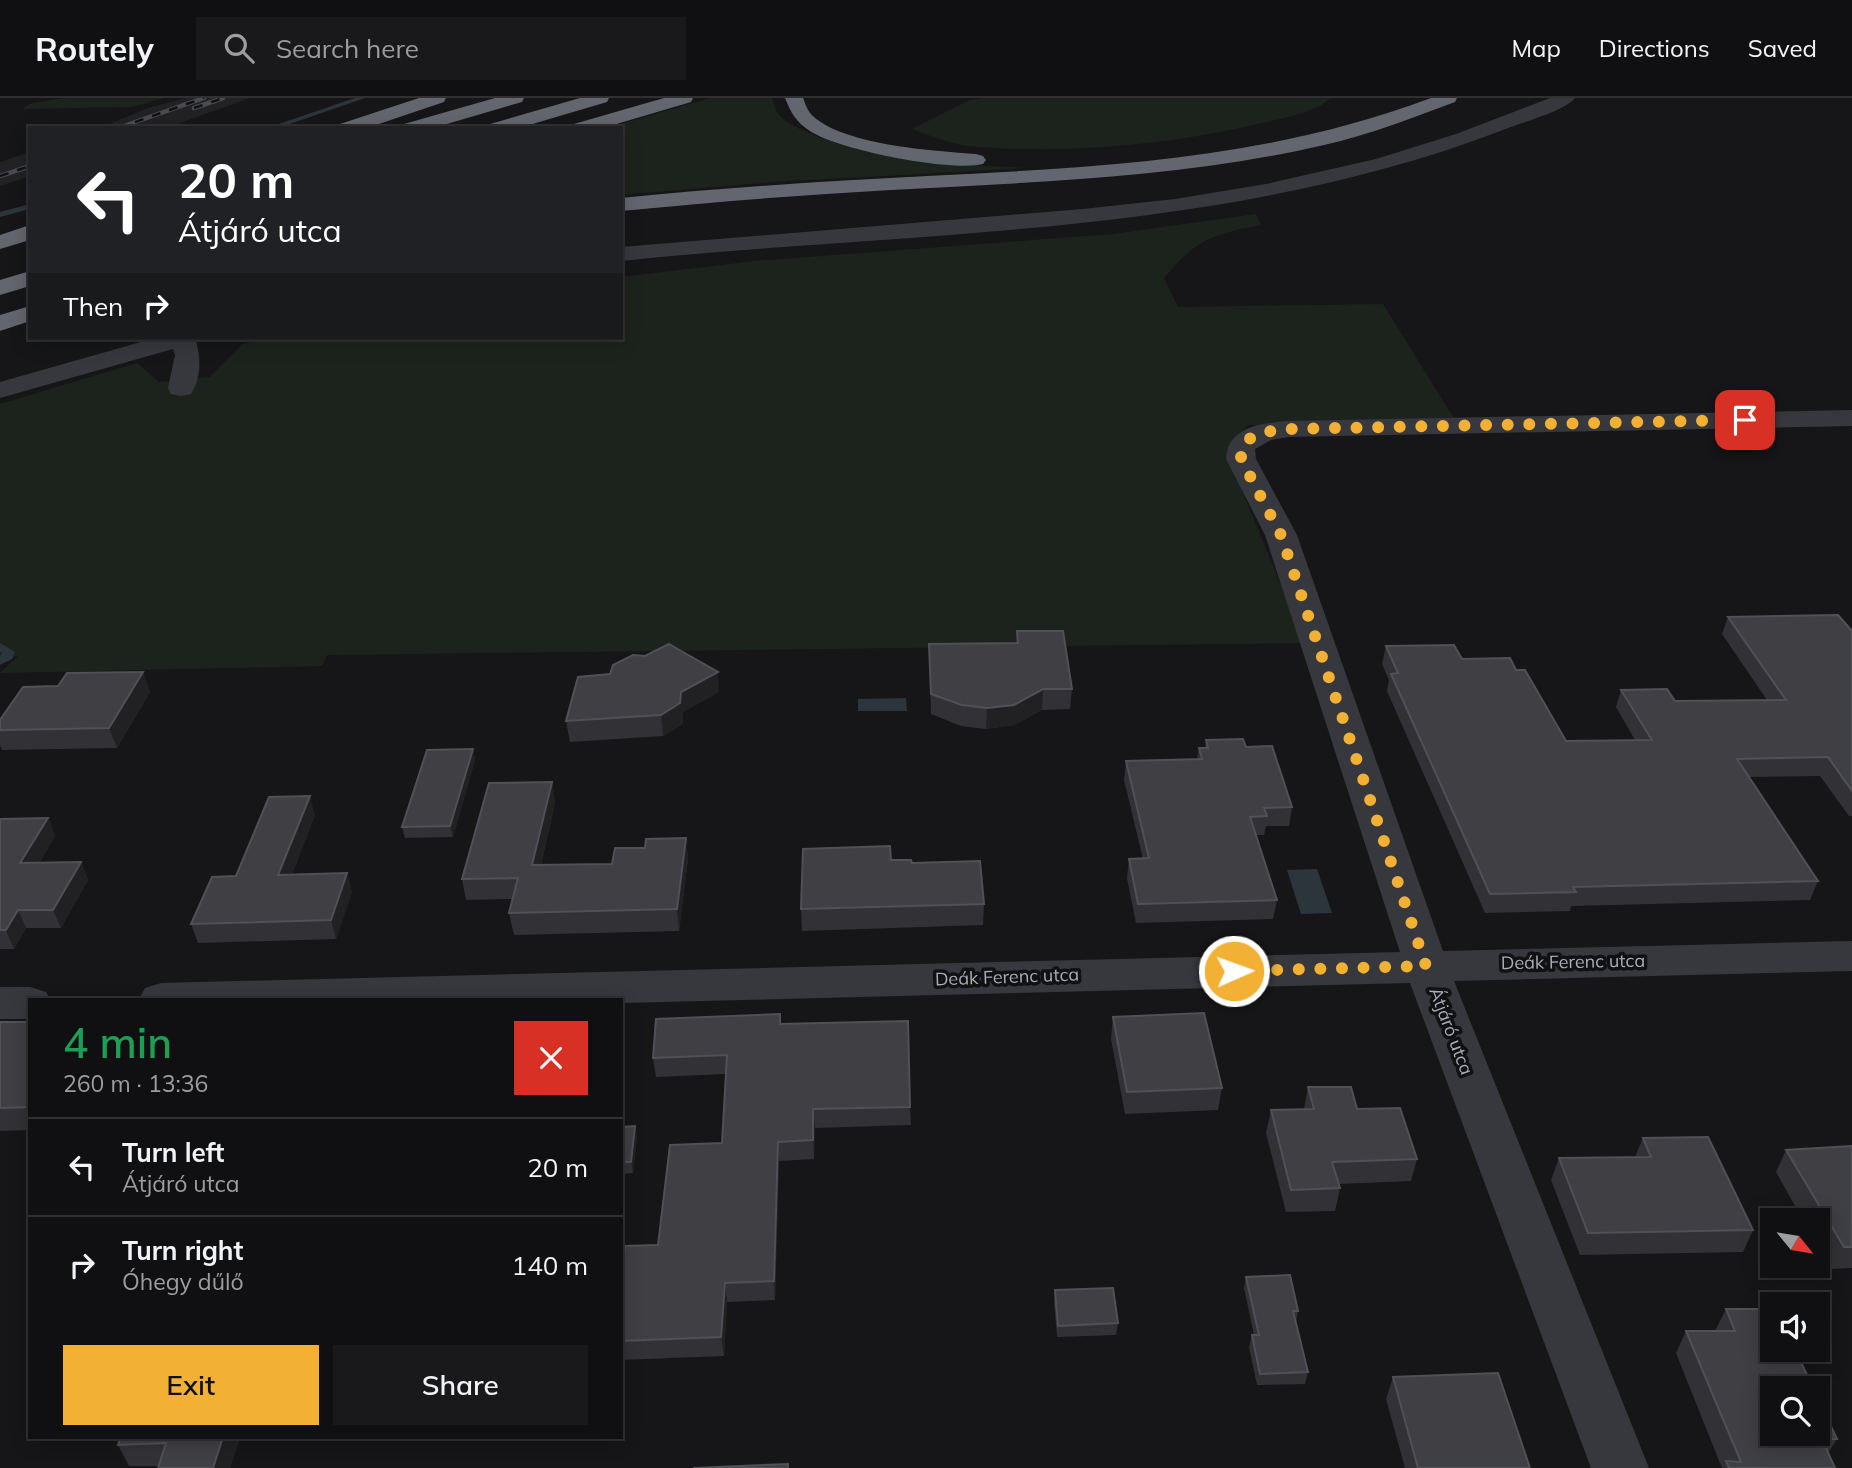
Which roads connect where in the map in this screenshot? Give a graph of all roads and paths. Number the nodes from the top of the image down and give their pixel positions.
1 (437, 98) edge
2 (515, 98) edge
3 (600, 98) edge
4 (684, 98) edge
5 (794, 98) edge
6 (1394, 98) edge
7 (1448, 98) edge
8 (1566, 98) edge
9 (353, 126) edge
10 (418, 126) edge
11 (504, 126) edge
12 (588, 126) edge
13 (623, 205) edge
14 (28, 233) edge
15 (0, 242) edge
16 (28, 247) edge
17 (623, 254) edge
18 (0, 256) edge
19 (28, 279) edge
20 (0, 288) edge
21 (28, 314) edge
22 (0, 323) edge
23 (28, 328) edge
24 (0, 336) edge
25 (175, 340) edge
26 (183, 340) edge
27 (181, 388) dead end
28 (0, 390) edge
29 (1852, 418) edge
30 (1852, 956) edge
31 (1426, 966) junction
32 (199, 998) edge
33 (0, 1003) edge
34 (28, 1003) edge
35 (1620, 1468) edge

1 - 9 highway
2 - 10 highway
3 - 11 highway
4 - 12 highway
5 - 6 highway
7 - 13 highway
8 - 17 street
14 - 15 highway
16 - 18 highway
19 - 20 highway
21 - 22 highway
23 - 24 highway
25 - 28 street
26 - 27 street
29 - 31 street, Átjáró utca
30 - 31 street, Deák Ferenc utca
31 - 32 street, Deák Ferenc utca
31 - 35 street, Átjáró utca
33 - 34 street

